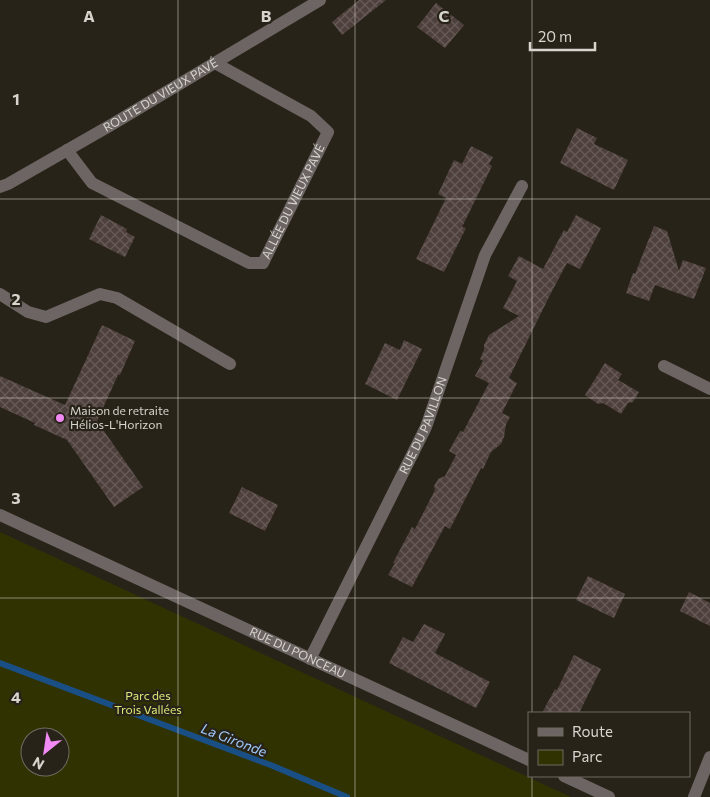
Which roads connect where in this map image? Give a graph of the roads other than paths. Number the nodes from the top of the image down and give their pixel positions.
1 (320, 0) edge
2 (215, 63) junction
3 (67, 150) junction
4 (522, 186) dead end
5 (0, 187) edge
6 (0, 294) edge
7 (230, 364) dead end
8 (664, 366) dead end
9 (710, 389) edge
10 (0, 515) edge
11 (310, 658) junction
12 (710, 757) edge
13 (528, 760) edge
14 (566, 777) edge
15 (610, 797) edge
16 (694, 797) edge

1 - 2 street, ROUTE DU VIEUX PAVÉ
2 - 3 street, ROUTE DU VIEUX PAVÉ
2 - 3 street, ALLÉE DU VIEUX PAVÉ
3 - 5 street, ROUTE DU VIEUX PAVÉ
4 - 11 street, RUE DU PAVILLON
6 - 7 street
8 - 9 street
10 - 11 street, RUE DU PONCEAU
11 - 13 street, RUE DU PONCEAU
12 - 16 street
14 - 15 street

